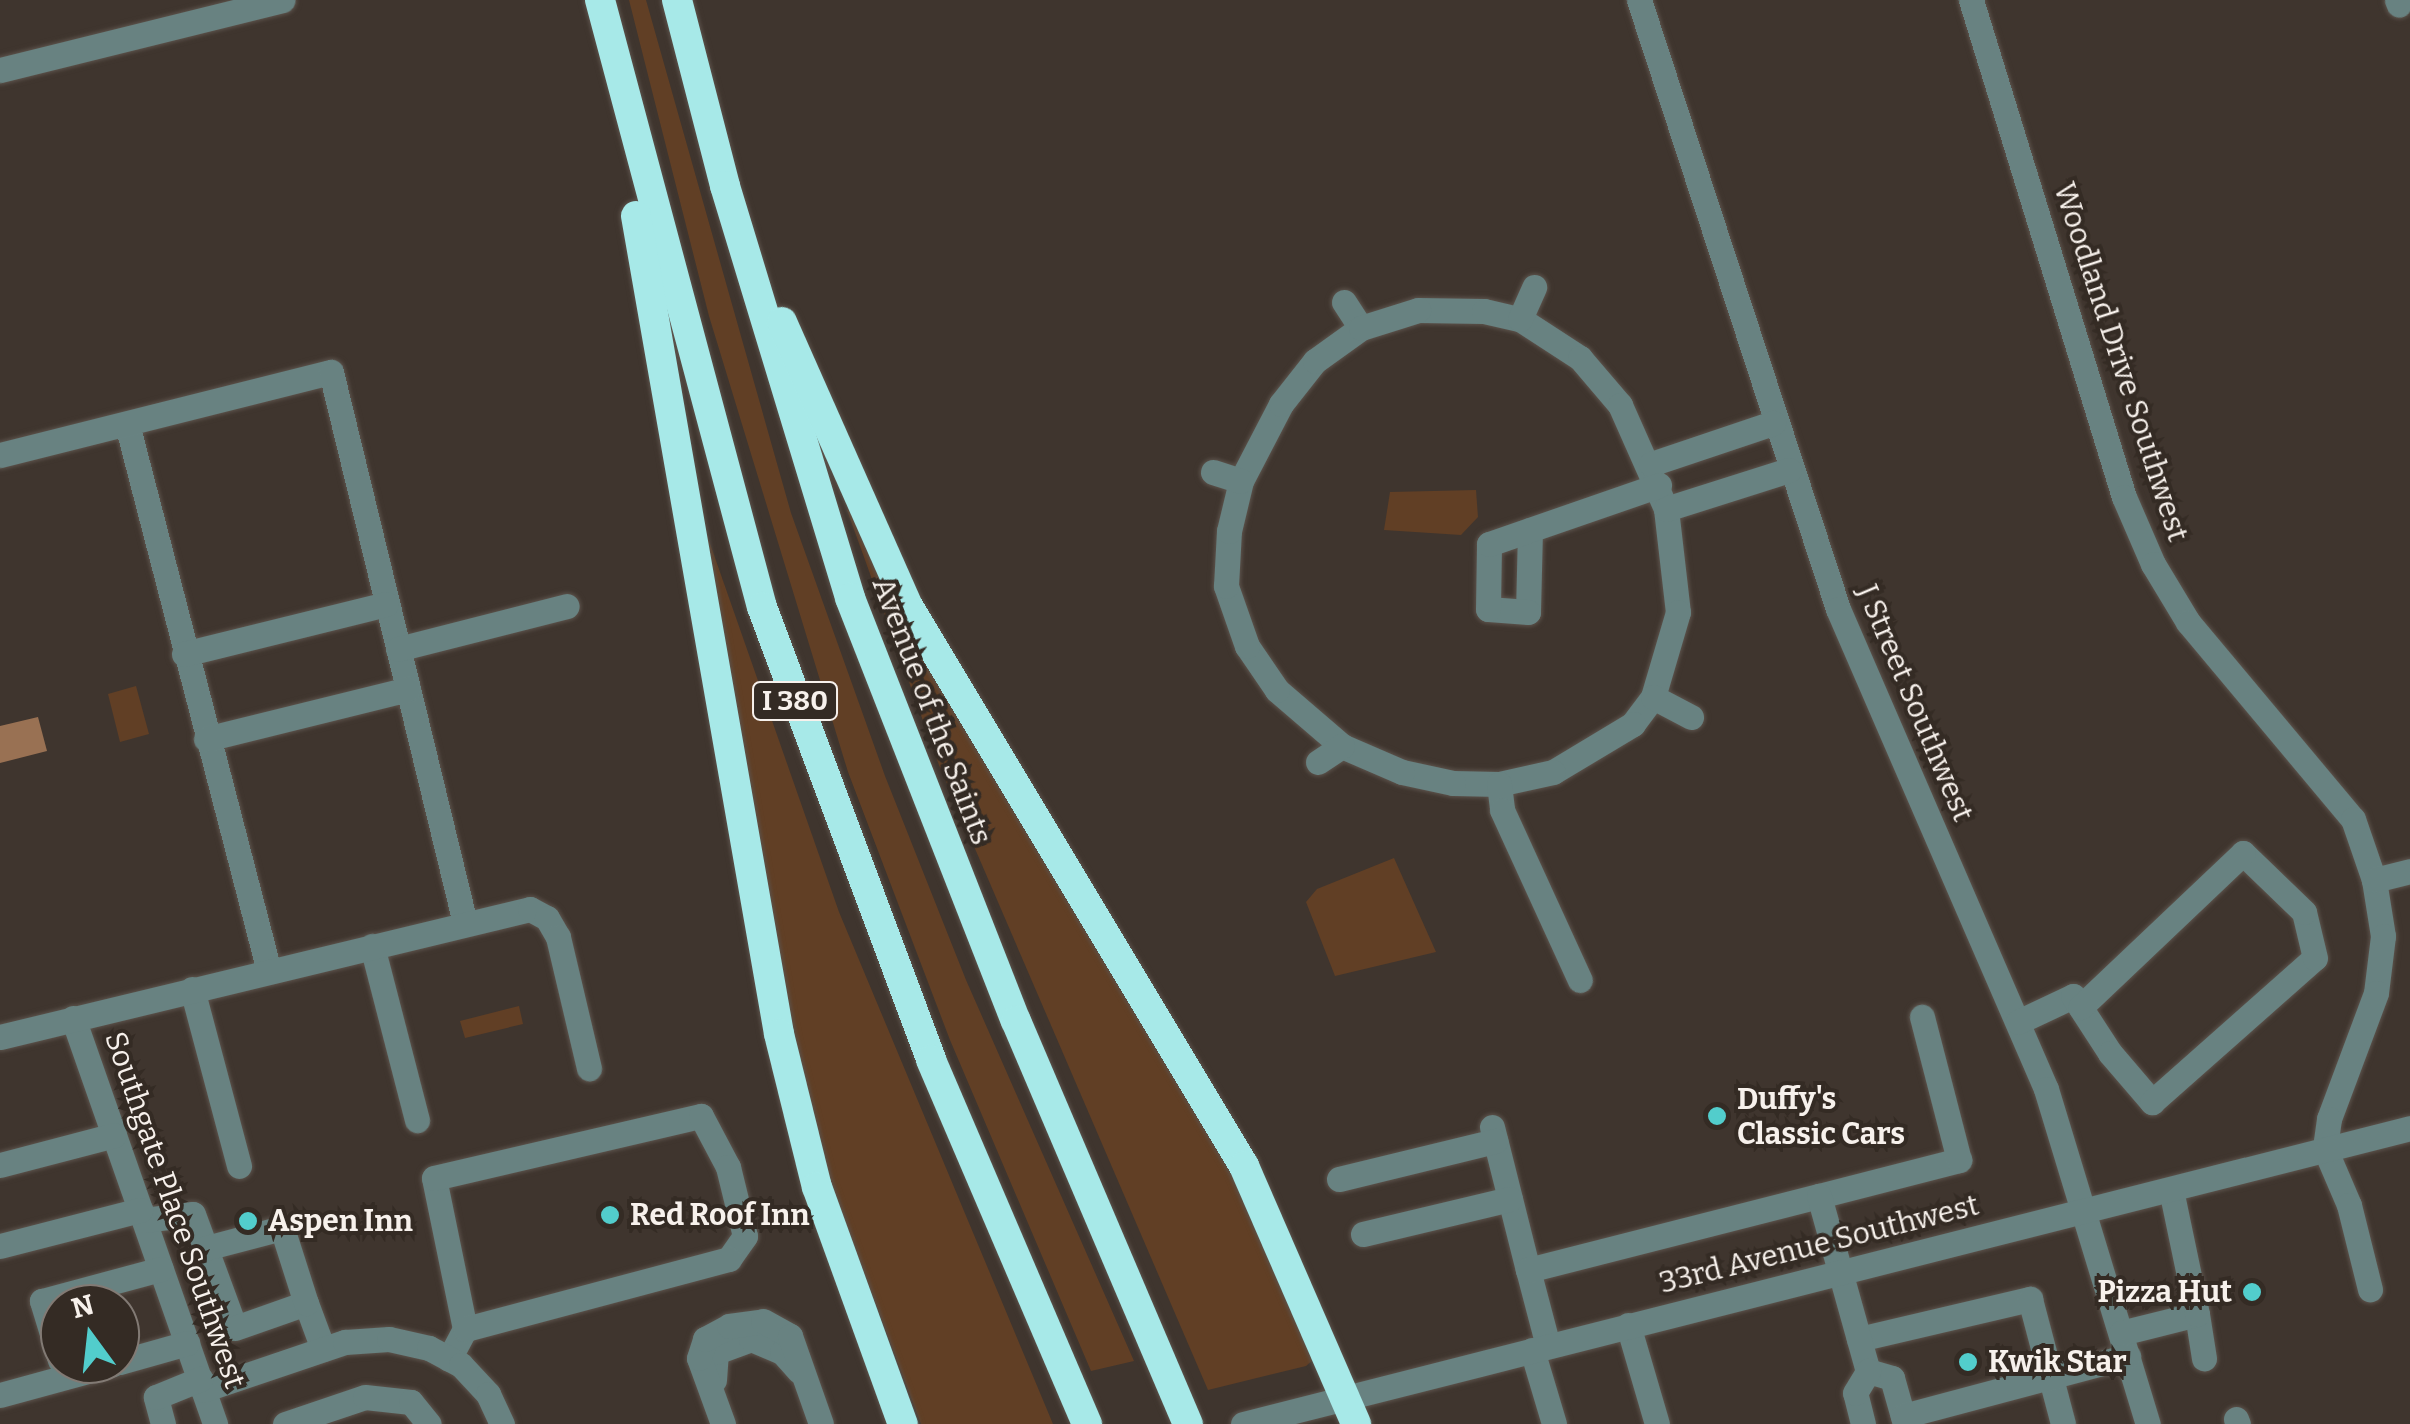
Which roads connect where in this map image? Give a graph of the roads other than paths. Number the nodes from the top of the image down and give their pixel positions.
1 (282, 0) edge
2 (677, 0) edge
3 (1639, 0) edge
4 (1971, 0) edge
5 (600, 3) edge
6 (0, 70) edge
7 (725, 186) junction
8 (1534, 287) dead end
9 (1344, 302) dead end
10 (1520, 319) junction
11 (1361, 328) junction
12 (1773, 423) junction
13 (127, 424) junction
14 (0, 455) edge
15 (1789, 470) junction
16 (1213, 472) dead end
17 (1241, 481) junction
18 (1659, 486) junction
19 (1530, 530) dead end
20 (386, 604) junction
21 (567, 606) dead end
22 (398, 649) junction
23 (184, 654) junction
24 (408, 689) junction
25 (1653, 697) junction
26 (1691, 717) dead end
27 (206, 738) junction
28 (1342, 746) junction
29 (1318, 762) dead end
30 (1499, 784) junction
31 (2410, 870) edge
32 (2374, 880) junction
33 (465, 923) junction
34 (372, 946) junction
35 (268, 971) junction
36 (1580, 980) dead end
37 (192, 989) junction
38 (2081, 1007) junction
39 (1922, 1017) dead end
40 (73, 1018) junction
41 (2018, 1022) junction
42 (0, 1037) edge
43 (590, 1068) dead end
44 (417, 1120) dead end
45 (2410, 1128) edge
46 (114, 1135) junction
47 (2324, 1149) junction
48 (0, 1165) edge
49 (239, 1166) dead end
50 (1340, 1180) dead end
51 (2172, 1190) junction
52 (1820, 1196) junction
53 (1510, 1199) junction
54 (2084, 1212) junction
55 (142, 1215) junction
56 (1363, 1234) dead end
57 (0, 1246) edge
58 (206, 1248) junction
59 (161, 1269) junction
60 (1528, 1270) junction
61 (1838, 1271) junction
62 (105, 1284) edge
63 (2370, 1289) dead end
64 (306, 1303) junction
65 (2197, 1314) junction
66 (1628, 1325) junction
67 (465, 1328) junction
68 (1858, 1340) junction
69 (187, 1343) junction
70 (2125, 1344) junction
71 (1540, 1348) junction
72 (323, 1349) junction
73 (140, 1356) edge
74 (2204, 1358) dead end
75 (449, 1359) junction
76 (1868, 1370) junction
77 (40, 1377) edge
78 (2050, 1377) junction
79 (805, 1379) junction
80 (202, 1384) junction
81 (0, 1395) edge
82 (1352, 1411) edge
83 (1904, 1420) edge
84 (163, 1424) edge
85 (215, 1424) edge
86 (284, 1424) edge
87 (429, 1424) edge
88 (501, 1424) edge
89 (723, 1424) edge
90 (735, 1424) edge
91 (821, 1424) edge
92 (903, 1424) edge
93 (1087, 1424) edge
94 (1188, 1424) edge
95 (1243, 1424) edge
96 (1554, 1424) edge
97 (1657, 1424) edge
98 (1863, 1424) edge
99 (2063, 1424) edge
100 (2148, 1424) edge

1 - 6 street
2 - 7 highway, Avenue of the Saints / I 380
3 - 12 street, J Street Southwest
4 - 32 street, Woodland Drive Southwest
5 - 92 highway
5 - 93 highway, I 380
7 - 82 highway
7 - 94 highway, Avenue of the Saints / I 380
8 - 10 street
9 - 11 street
10 - 11 street
10 - 18 street
11 - 17 street
12 - 15 street, J Street Southwest
12 - 18 street
13 - 14 street
13 - 20 street
13 - 23 street
15 - 18 street
15 - 41 street, J Street Southwest
16 - 17 street
17 - 28 street
18 - 19 street
18 - 25 street
20 - 22 street
20 - 23 street
21 - 22 street
22 - 24 street
23 - 27 street
24 - 27 street
24 - 33 street
25 - 26 street
25 - 30 street
27 - 35 street
28 - 29 street
28 - 30 street
30 - 36 street
31 - 32 street
32 - 47 street, Woodland Drive Southwest
33 - 34 street
33 - 43 street
34 - 35 street
34 - 44 street
35 - 37 street
37 - 40 street
37 - 49 street
38 - 38 street
38 - 41 street
39 - 52 street
40 - 42 street
40 - 46 street, Southgate Place Southwest
41 - 54 street, J Street Southwest
45 - 47 street, 33rd Avenue Southwest
46 - 48 street
46 - 55 street, Southgate Place Southwest
47 - 51 street, 33rd Avenue Southwest
47 - 63 street
50 - 53 street
51 - 54 street, 33rd Avenue Southwest
51 - 65 street
52 - 60 street
52 - 61 street
53 - 56 street
53 - 60 street
54 - 61 street, 33rd Avenue Southwest
54 - 70 street, J Street Southwest
55 - 57 street
55 - 58 street
55 - 59 street, Southgate Place Southwest
58 - 64 street
58 - 64 street
59 - 62 street
59 - 69 street, Southgate Place Southwest
60 - 71 street
61 - 66 street, 33rd Avenue Southwest
61 - 68 street
64 - 72 street
65 - 70 street
65 - 74 street
66 - 71 street, 33rd Avenue Southwest
66 - 97 street
67 - 67 street
67 - 75 street
68 - 76 street
68 - 78 street
69 - 73 street
69 - 80 street, Southgate Place Southwest
70 - 78 street
70 - 100 street, J Street Southwest
71 - 82 street, 33rd Avenue Southwest
71 - 96 street
72 - 75 street
72 - 80 street
75 - 88 street
76 - 83 street
76 - 98 street
77 - 81 street
78 - 83 street
78 - 99 street
79 - 89 street
79 - 90 street
79 - 91 street
80 - 84 street
80 - 85 street, Southgate Place Southwest
82 - 95 street, 33rd Avenue Southwest
86 - 87 street

